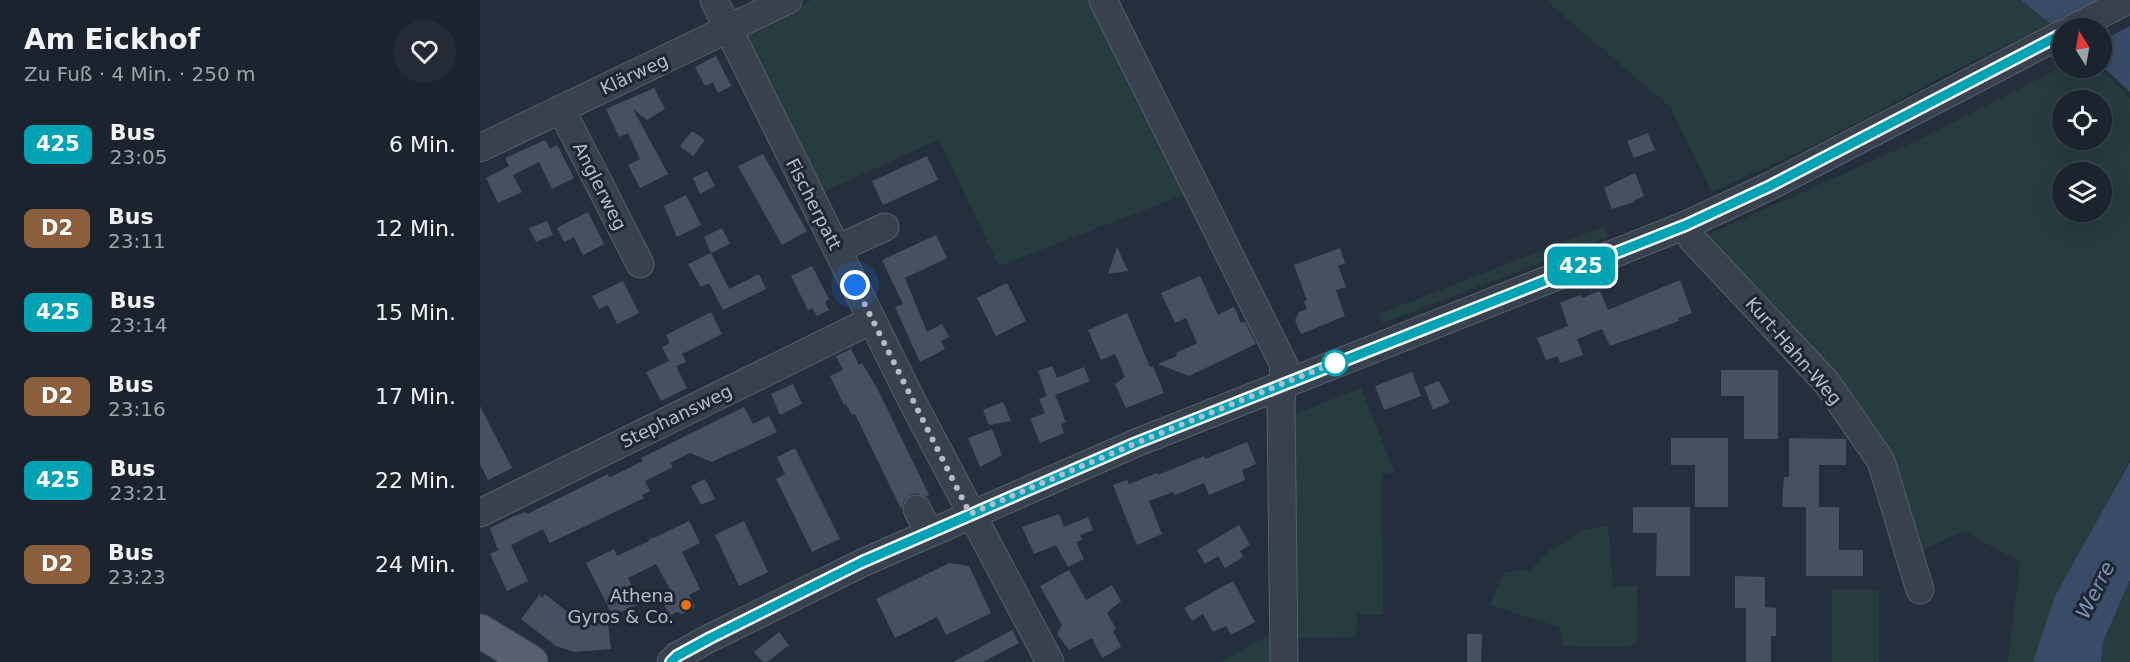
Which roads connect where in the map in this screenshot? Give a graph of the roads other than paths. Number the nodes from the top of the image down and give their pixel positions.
1 (714, 0) edge
2 (788, 0) edge
3 (1103, 0) edge
4 (2128, 0) edge
5 (2094, 18) edge
6 (727, 30) junction
7 (2052, 40) edge
8 (561, 109) junction
9 (480, 148) edge
10 (1686, 225) junction
11 (885, 227) dead end
12 (837, 249) junction
13 (640, 264) dead end
14 (872, 320) junction
15 (1283, 383) junction
16 (917, 508) dead end
17 (480, 513) edge
18 (970, 514) junction
19 (929, 533) junction
20 (1920, 590) dead end
21 (480, 631) edge
22 (702, 651) edge
23 (531, 662) edge
24 (671, 662) edge
25 (1050, 662) edge
26 (1284, 662) edge

1 - 6 street, Fischerpatt
2 - 6 street, Klärweg
3 - 15 street
4 - 5 street
6 - 8 street, Klärweg
6 - 12 street, Fischerpatt
7 - 10 street
8 - 9 street, Klärweg
8 - 13 street, Anglerweg
10 - 15 street
10 - 20 street, Kurt-Hahn-Weg
11 - 12 street
12 - 14 street, Fischerpatt
14 - 17 street, Stephansweg
14 - 18 street, Fischerpatt
15 - 18 street
15 - 26 street
16 - 19 street
18 - 19 street
18 - 25 street, Fischerpatt
19 - 22 street
21 - 23 main road
22 - 24 street

